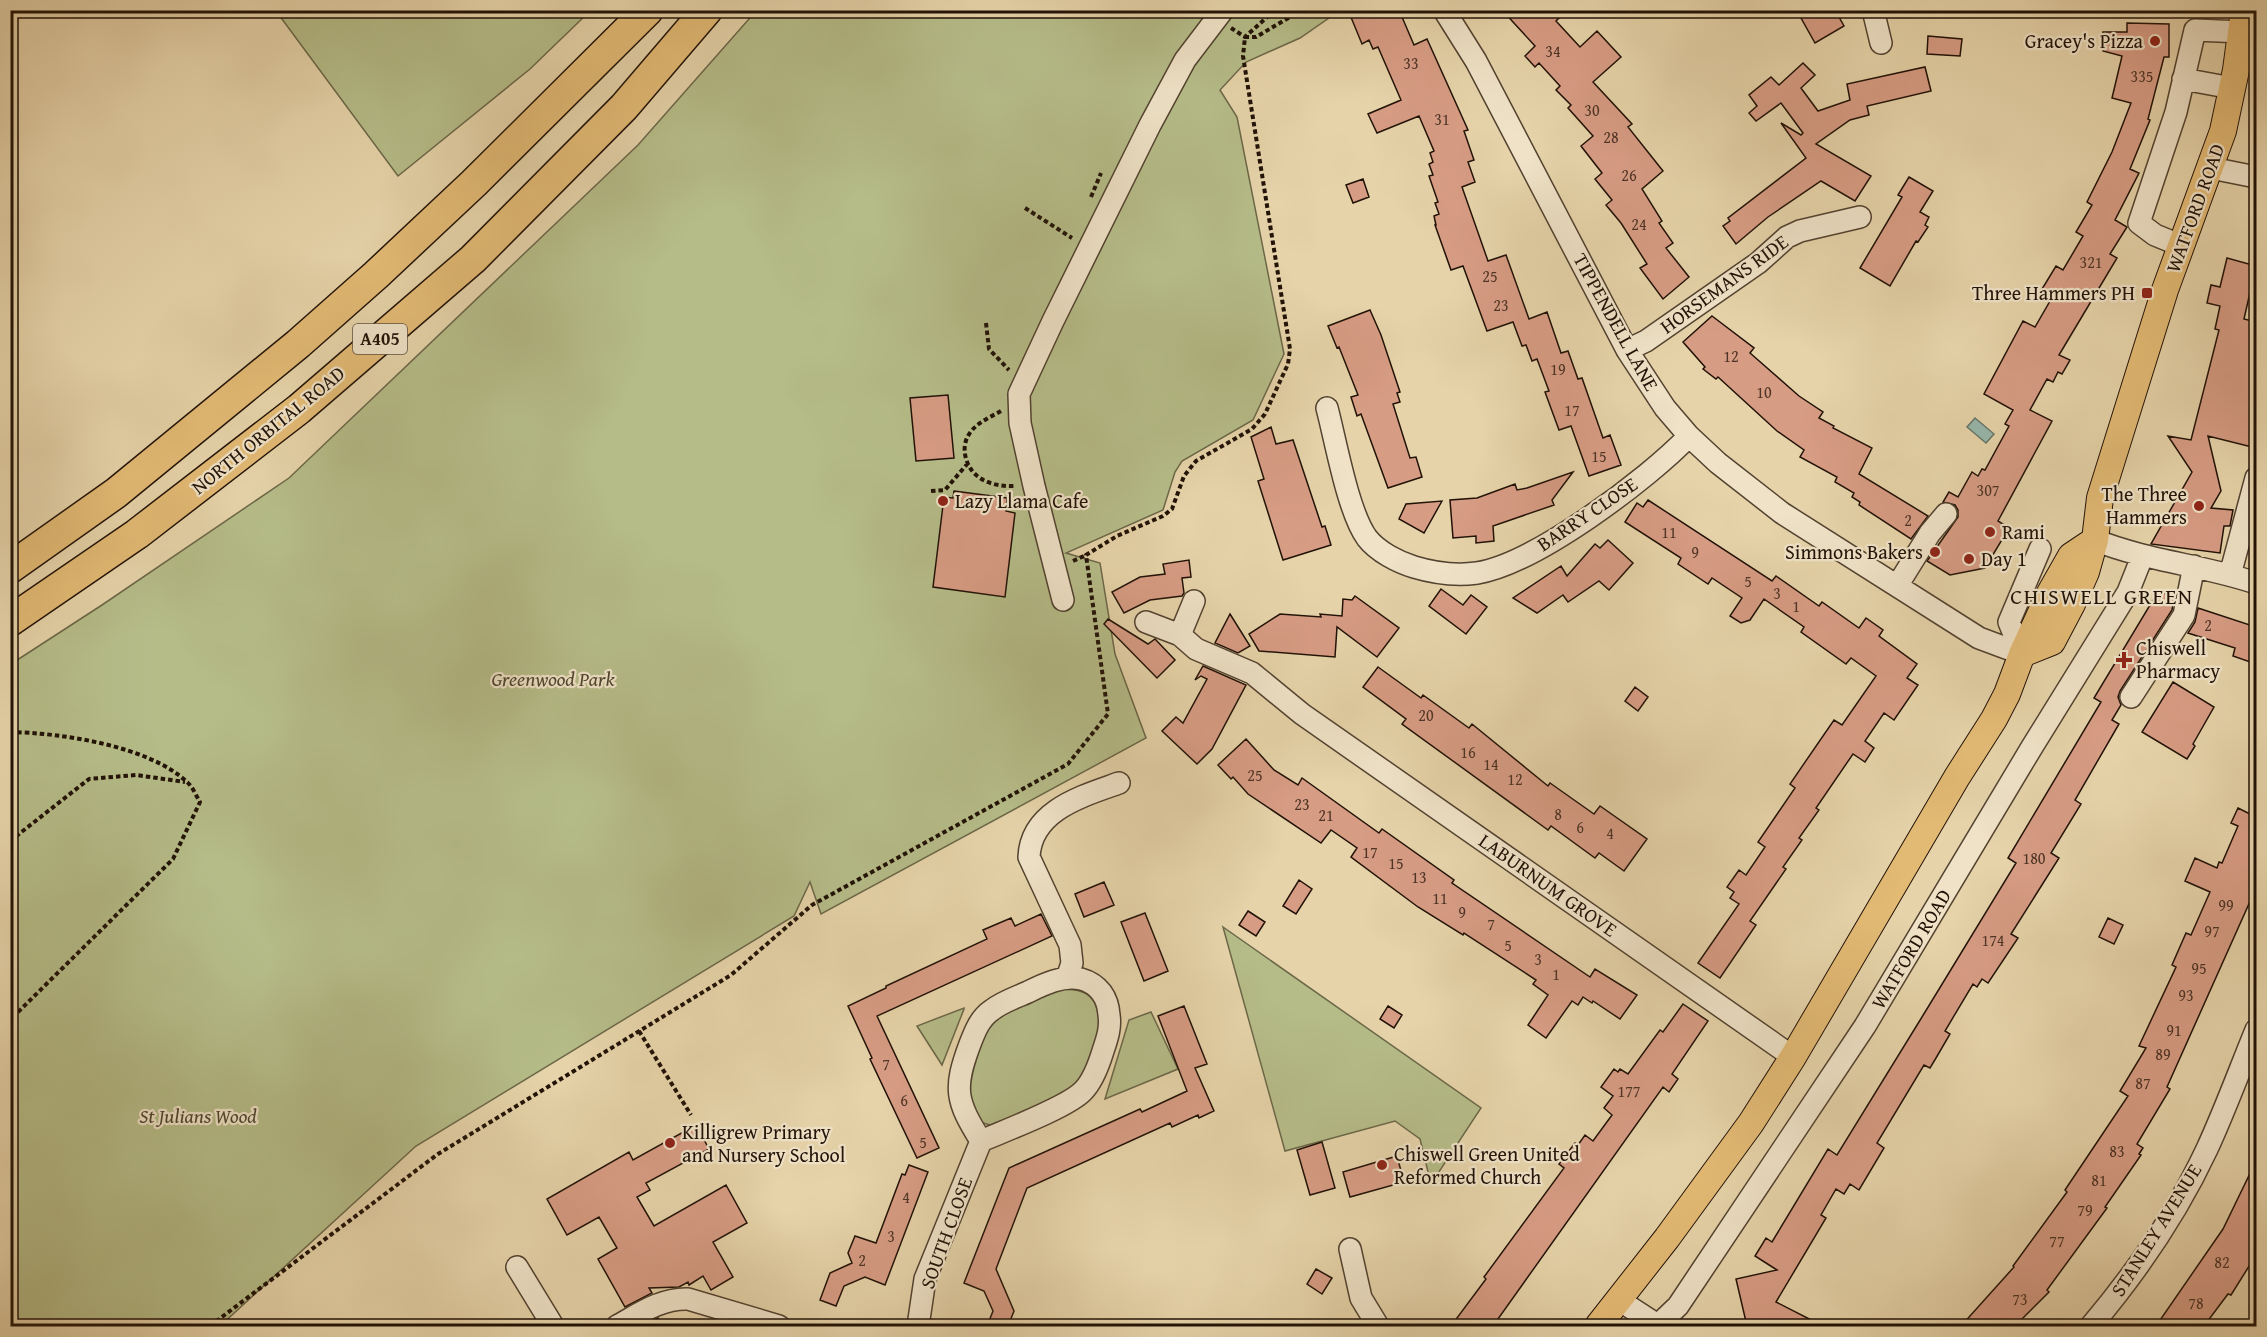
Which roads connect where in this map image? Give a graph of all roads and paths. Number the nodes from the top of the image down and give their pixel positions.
1 (648, 10) edge
2 (708, 10) edge
3 (1223, 10) edge
4 (1302, 10) edge
5 (1444, 10) edge
6 (1873, 10) edge
7 (2243, 21) edge
8 (1881, 44) dead end
9 (2183, 79) junction
10 (2232, 88) junction
11 (2211, 168) junction
12 (2256, 177) edge
13 (1024, 208) dead end
14 (1860, 217) dead end
15 (1077, 242) dead end
16 (2182, 246) junction
17 (986, 323) dead end
18 (1628, 351) junction
19 (1014, 375) dead end
20 (1018, 406) junction
21 (1327, 408) dead end
22 (1689, 436) junction
23 (968, 463) junction
24 (2256, 478) edge
25 (1034, 486) junction
26 (931, 491) dead end
27 (1946, 514) dead end
28 (2249, 533) edge
29 (2095, 540) junction
30 (2040, 549) dead end
31 (2142, 556) junction
32 (2194, 566) junction
33 (10, 568) edge
34 (2230, 574) junction
35 (2256, 583) edge
36 (1897, 586) junction
37 (1063, 600) dead end
38 (1194, 601) dead end
39 (10, 621) edge
40 (1146, 622) dead end
41 (1180, 635) junction
42 (2022, 654) junction
43 (2131, 698) dead end
44 (10, 732) edge
45 (188, 783) junction
46 (1119, 783) dead end
47 (10, 841) edge
48 (1067, 978) junction
49 (10, 1020) edge
50 (2256, 1030) edge
51 (639, 1031) junction
52 (1793, 1057) junction
53 (690, 1114) dead end
54 (981, 1141) junction
55 (1350, 1250) dead end
56 (517, 1267) dead end
57 (1619, 1300) junction
58 (210, 1326) edge
59 (553, 1326) edge
60 (617, 1326) edge
61 (779, 1326) edge
62 (918, 1326) edge
63 (1378, 1326) edge
64 (1598, 1326) edge
65 (1658, 1326) edge
66 (2091, 1326) edge

1 - 33 highway, A405
2 - 39 highway, NORTH ORBITAL ROAD / A405
3 - 20 street
4 - 51 path
5 - 18 street, TIPPENDELL LANE
6 - 8 street
7 - 9 street
7 - 10 main road, WATFORD ROAD
9 - 10 street
9 - 16 street
10 - 11 main road, WATFORD ROAD
11 - 12 street
11 - 16 main road, WATFORD ROAD
13 - 15 path
14 - 18 street, HORSEMANS RIDE
16 - 29 main road, WATFORD ROAD
17 - 19 path
18 - 22 street, TIPPENDELL LANE
20 - 23 path
20 - 25 street
21 - 22 street, BARRY CLOSE
22 - 36 street, TIPPENDELL LANE
23 - 25 path
23 - 26 path
24 - 28 street
25 - 37 street
27 - 36 street
28 - 34 street
29 - 31 street
29 - 42 main road
30 - 42 street
31 - 32 street
31 - 65 street, WATFORD ROAD
32 - 34 street
32 - 43 street
34 - 35 street
36 - 42 street, TIPPENDELL LANE
38 - 41 street
40 - 41 street, LABURNUM GROVE
41 - 52 street, LABURNUM GROVE
42 - 52 main road
44 - 45 path
45 - 47 path
45 - 49 path
46 - 48 street
48 - 54 street
48 - 54 street
50 - 66 street, STANLEY AVENUE
51 - 53 path
51 - 58 path
52 - 57 main road
54 - 62 street, SOUTH CLOSE
55 - 63 street
56 - 59 street
57 - 64 main road
57 - 65 street
60 - 61 street

